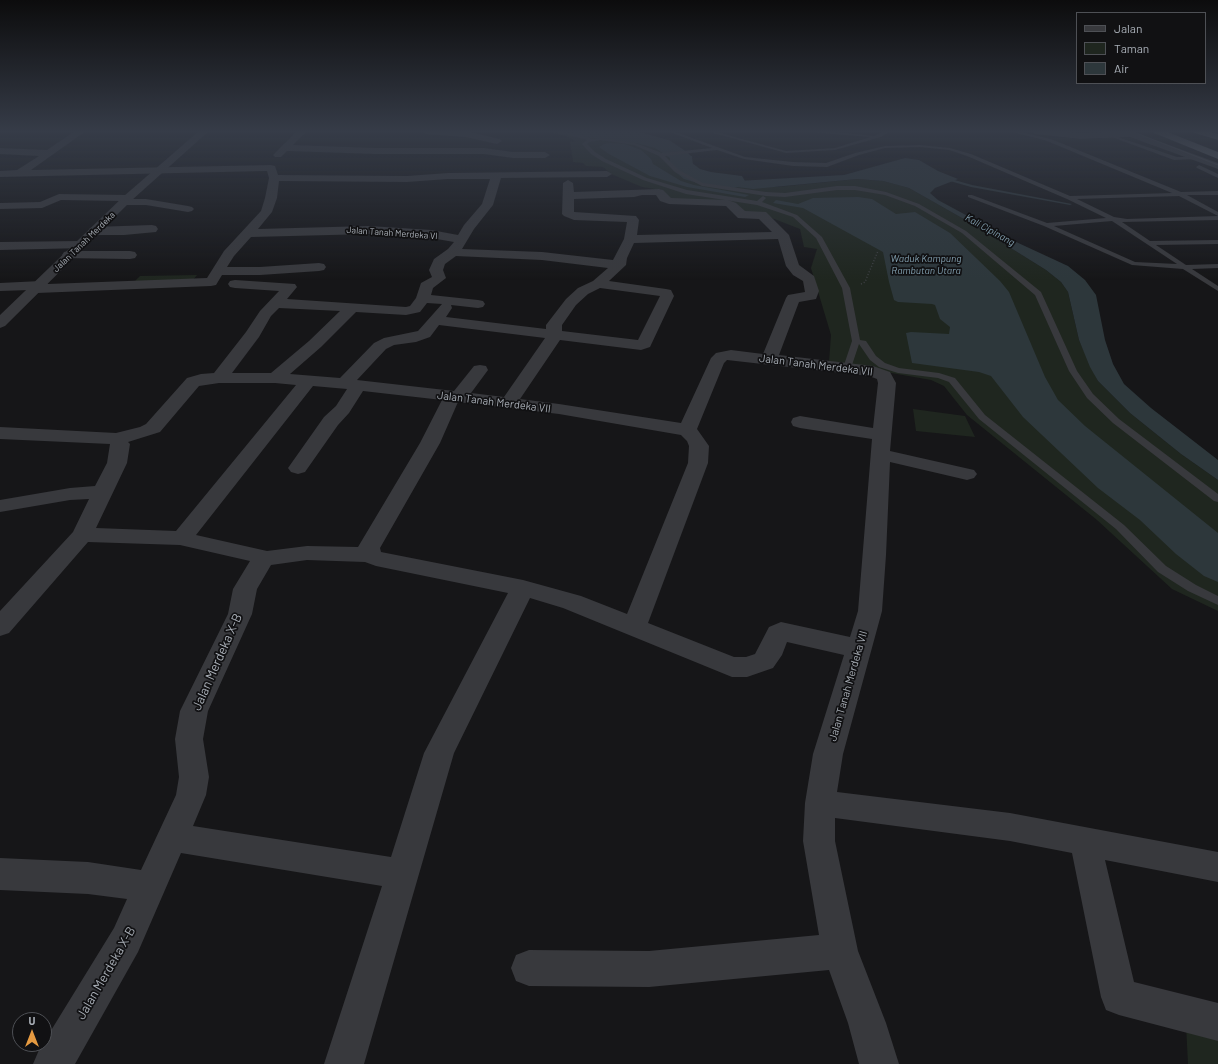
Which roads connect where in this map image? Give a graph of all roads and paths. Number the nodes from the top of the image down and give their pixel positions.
1 (148, 181) edge
2 (272, 181) edge
3 (495, 181) edge
4 (568, 181) edge
5 (650, 181) edge
6 (694, 181) edge
7 (1029, 181) edge
8 (1148, 181) edge
9 (1218, 193) edge
10 (1180, 194) junction
11 (568, 196) junction
12 (970, 196) dead end
13 (762, 198) junction
14 (1069, 198) junction
15 (127, 200) junction
16 (0, 206) edge
17 (188, 209) dead end
18 (1218, 214) edge
19 (1218, 218) edge
20 (1113, 219) junction
21 (1046, 225) junction
22 (152, 229) dead end
23 (94, 231) junction
24 (246, 233) junction
25 (783, 235) junction
26 (462, 240) junction
27 (630, 240) junction
28 (1218, 242) edge
29 (1149, 243) junction
30 (79, 245) junction
31 (0, 246) edge
32 (878, 251) dead end
33 (453, 252) junction
34 (69, 255) junction
35 (130, 255) dead end
36 (619, 265) junction
37 (1218, 266) edge
38 (320, 267) dead end
39 (1185, 267) junction
40 (214, 277) junction
41 (865, 282) dead end
42 (598, 284) junction
43 (0, 286) edge
44 (39, 287) junction
45 (1218, 289) edge
46 (423, 298) junction
47 (451, 301) junction
48 (275, 303) junction
49 (478, 304) dead end
50 (353, 307) junction
51 (436, 320) junction
52 (0, 323) edge
53 (554, 333) junction
54 (856, 341) junction
55 (768, 359) junction
56 (847, 368) junction
57 (480, 370) dead end
58 (219, 378) junction
59 (274, 378) junction
60 (308, 381) junction
61 (351, 385) junction
62 (456, 397) junction
63 (509, 402) junction
64 (800, 422) dead end
65 (687, 430) junction
66 (0, 433) edge
67 (116, 440) junction
68 (881, 445) junction
69 (298, 468) dead end
70 (967, 474) dead end
71 (103, 492) junction
72 (1218, 499) edge
73 (0, 506) edge
74 (82, 535) junction
75 (185, 538) junction
76 (371, 555) junction
77 (262, 559) junction
78 (523, 588) junction
79 (1218, 601) edge
80 (0, 627) edge
81 (634, 628) junction
82 (859, 649) junction
83 (820, 803) junction
84 (173, 837) junction
85 (1085, 842) junction
86 (1218, 867) edge
87 (0, 874) edge
88 (401, 874) junction
89 (151, 887) junction
90 (840, 952) junction
91 (529, 968) dead end
92 (1218, 1022) edge
93 (53, 1064) edge
94 (344, 1064) edge
95 (880, 1064) edge

1 - 15 street, Jalan Tanah Merdeka
2 - 24 street
3 - 26 street
4 - 11 street
5 - 13 lane
6 - 13 lane
7 - 14 lane
8 - 10 lane
9 - 10 lane
10 - 14 lane
10 - 18 lane
11 - 25 street
11 - 27 street
12 - 21 lane
13 - 54 lane
13 - 72 lane
14 - 20 lane
15 - 16 street
15 - 17 street
15 - 23 street, Jalan Tanah Merdeka
19 - 20 lane
20 - 21 lane
20 - 29 lane
21 - 39 lane
22 - 23 street
23 - 30 street, Jalan Tanah Merdeka
24 - 26 street, Jalan Tanah Merdeka VI
24 - 40 street
25 - 27 street
25 - 55 street
26 - 33 street
27 - 36 street
28 - 29 lane
29 - 39 lane
30 - 31 street
30 - 34 street, Jalan Tanah Merdeka
32 - 41 path
33 - 36 street
33 - 46 street
34 - 35 street
34 - 44 street, Jalan Tanah Merdeka
36 - 42 street
37 - 39 lane
38 - 40 street
39 - 45 lane
40 - 44 street
40 - 48 street
42 - 53 street
42 - 53 street
43 - 44 street
44 - 52 street, Jalan Tanah Merdeka
46 - 47 street
46 - 50 street
47 - 49 street
47 - 51 street
48 - 50 street
48 - 58 street
50 - 59 street
51 - 53 street
51 - 61 street
53 - 63 street
54 - 56 lane
54 - 79 lane
55 - 56 street, Jalan Tanah Merdeka VII
55 - 65 street, Jalan Tanah Merdeka VII
56 - 68 street, Jalan Tanah Merdeka VII
57 - 62 street
58 - 59 street, Jalan Tanah Merdeka VII
58 - 67 street, Jalan Tanah Merdeka VII
59 - 60 street, Jalan Tanah Merdeka VII
60 - 61 street, Jalan Tanah Merdeka VII
60 - 75 street
61 - 62 street, Jalan Tanah Merdeka VII
61 - 69 street
62 - 63 street, Jalan Tanah Merdeka VII
62 - 76 street
63 - 65 street, Jalan Tanah Merdeka VII
64 - 68 street
65 - 81 street
66 - 67 street, Jalan Tanah Merdeka VII
67 - 71 street
68 - 70 street
68 - 82 street, Jalan Tanah Merdeka VII
71 - 73 street
71 - 74 street
74 - 75 street
74 - 80 street
75 - 77 street
76 - 77 street
76 - 78 street
77 - 84 street, Jalan Merdeka X-B
78 - 81 street
78 - 88 street
81 - 82 street
82 - 83 street, Jalan Tanah Merdeka VII
83 - 85 street
83 - 90 street, Jalan Tanah Merdeka VII
84 - 88 street
84 - 89 street, Jalan Merdeka X-B
85 - 86 street
85 - 92 street
87 - 89 street
88 - 94 street
89 - 93 street, Jalan Merdeka X-B
90 - 91 street
90 - 95 street, Jalan Tanah Merdeka VII

